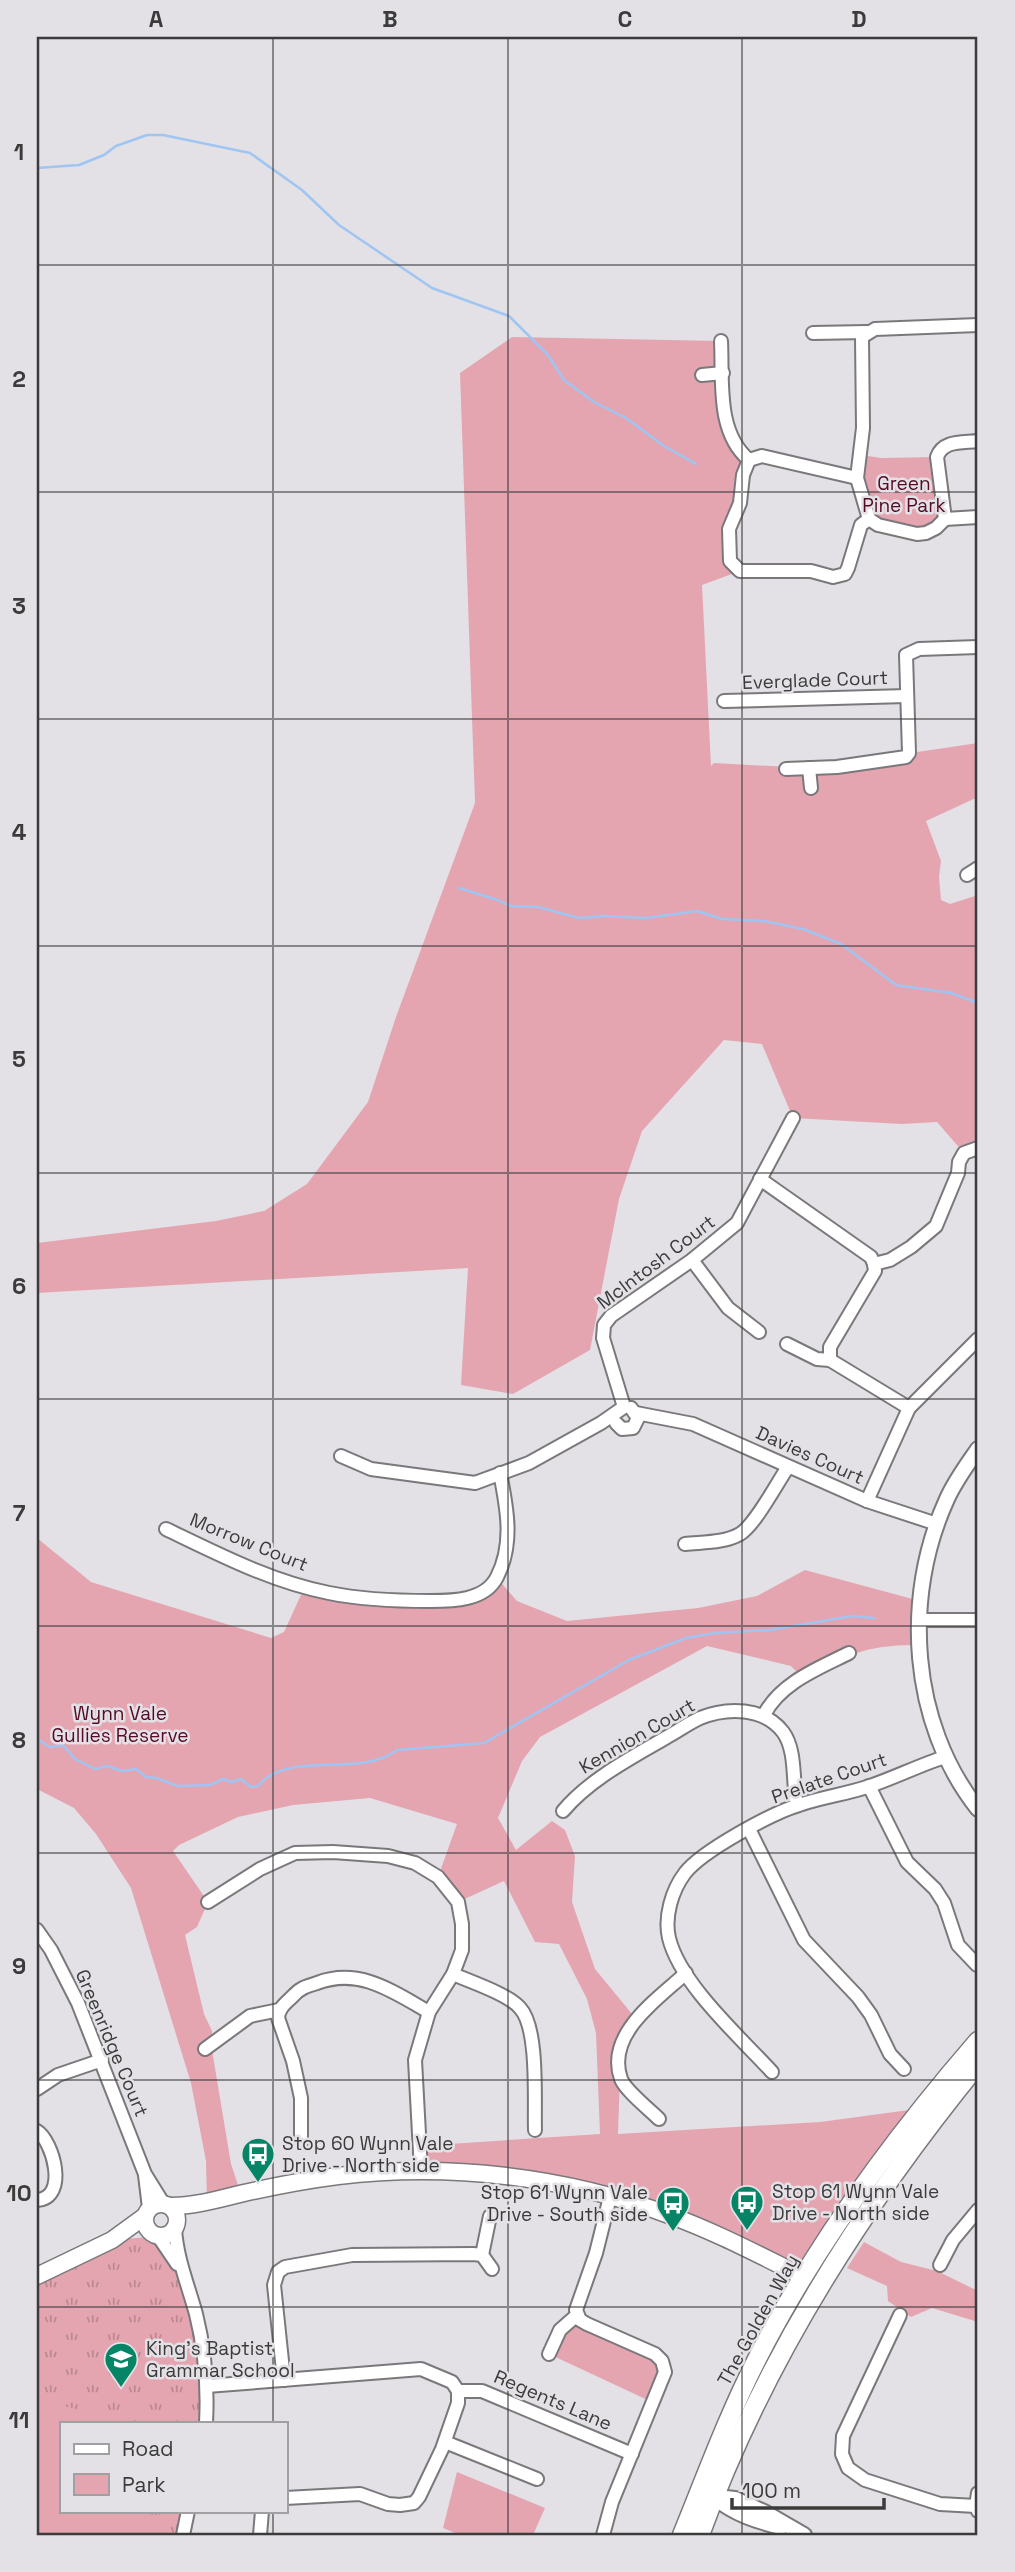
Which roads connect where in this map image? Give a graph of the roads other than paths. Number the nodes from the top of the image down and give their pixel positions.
1 (978, 325) edge
2 (867, 332) junction
3 (813, 333) dead end
4 (721, 341) dead end
5 (723, 373) junction
6 (702, 375) dead end
7 (978, 441) edge
8 (749, 460) junction
9 (857, 478) junction
10 (978, 517) edge
11 (869, 519) junction
12 (945, 519) junction
13 (978, 647) edge
14 (907, 696) junction
15 (724, 701) dead end
16 (809, 768) junction
17 (786, 769) dead end
18 (811, 788) dead end
19 (793, 1118) dead end
20 (978, 1148) edge
21 (760, 1179) junction
22 (692, 1260) junction
23 (874, 1264) junction
24 (759, 1332) dead end
25 (978, 1339) edge
26 (787, 1344) dead end
27 (830, 1360) junction
28 (909, 1408) junction
29 (626, 1416) junction
30 (978, 1449) edge
31 (341, 1456) dead end
32 (788, 1466) junction
33 (500, 1473) junction
34 (867, 1500) junction
35 (937, 1524) junction
36 (166, 1529) dead end
37 (685, 1544) dead end
38 (919, 1620) junction
39 (978, 1620) edge
40 (849, 1653) dead end
41 (764, 1715) junction
42 (945, 1757) junction
43 (869, 1786) junction
44 (797, 1805) junction
45 (978, 1809) edge
46 (564, 1811) dead end
47 (749, 1829) junction
48 (208, 1902) dead end
49 (38, 1932) edge
50 (977, 1965) edge
51 (686, 1973) junction
52 (453, 1974) junction
53 (279, 2010) junction
54 (429, 2012) junction
55 (978, 2042) edge
56 (205, 2049) dead end
57 (102, 2060) junction
58 (978, 2064) edge
59 (904, 2069) dead end
60 (772, 2072) dead end
61 (37, 2089) edge
62 (659, 2119) dead end
63 (535, 2130) dead end
64 (37, 2131) edge
65 (301, 2142) dead end
66 (421, 2171) junction
67 (610, 2197) junction
68 (37, 2200) edge
69 (213, 2202) junction
70 (157, 2208) junction
71 (978, 2210) edge
72 (490, 2216) dead end
73 (175, 2227) junction
74 (155, 2234) junction
75 (112, 2240) junction
76 (482, 2255) junction
77 (940, 2265) dead end
78 (492, 2269) dead end
79 (831, 2269) junction
80 (182, 2273) junction
81 (37, 2276) edge
82 (804, 2277) junction
83 (812, 2302) junction
84 (577, 2315) junction
85 (900, 2315) dead end
86 (549, 2354) dead end
87 (284, 2380) junction
88 (207, 2386) junction
89 (458, 2391) junction
90 (206, 2422) edge
91 (445, 2442) junction
92 (632, 2455) junction
93 (537, 2479) dead end
94 (978, 2493) edge
95 (707, 2496) junction
96 (287, 2498) edge
97 (977, 2509) edge
98 (188, 2512) edge
99 (262, 2512) edge
100 (183, 2535) edge
101 (260, 2535) edge
102 (603, 2535) edge
103 (682, 2535) edge
104 (701, 2535) edge
105 (804, 2535) edge

1 - 2 street
2 - 3 street
2 - 9 street
4 - 5 street
5 - 6 street
5 - 8 street
7 - 12 street
8 - 9 street
8 - 11 street
9 - 11 street
10 - 12 street
11 - 12 street
13 - 14 street
14 - 15 street, Everglade Court
14 - 16 street
16 - 17 street
16 - 18 street
19 - 21 street, McIntosh Court
20 - 23 street
21 - 22 street, McIntosh Court
21 - 23 street
22 - 24 street
22 - 29 street, McIntosh Court
23 - 27 street
25 - 28 street
26 - 27 street
27 - 28 street
28 - 34 street
29 - 32 street, Davies Court
29 - 33 street
30 - 35 street
31 - 33 street
32 - 34 street, Davies Court
32 - 37 street
33 - 36 street, Morrow Court
34 - 35 street, Davies Court
35 - 38 street
38 - 39 street
38 - 42 street
40 - 41 street
41 - 44 street
41 - 46 street, Kennion Court
42 - 43 street, Prelate Court
42 - 45 street
43 - 44 street, Prelate Court
43 - 50 street
44 - 47 street, Prelate Court
47 - 51 street, Prelate Court
47 - 59 street
48 - 52 street
49 - 57 street, Greenridge Court
51 - 60 street, Prelate Court
51 - 62 street
52 - 54 street
52 - 63 street
53 - 54 street
53 - 56 street
53 - 65 street
54 - 66 street
55 - 82 main road, The Golden Way
57 - 61 street
57 - 70 street, Greenridge Court
58 - 79 main road, The Golden Way
64 - 68 street
66 - 67 main road
66 - 69 main road
67 - 82 main road
67 - 84 street
69 - 70 main road
69 - 73 main road
70 - 73 main road
70 - 74 main road
70 - 75 main road
71 - 77 street
72 - 76 street
73 - 74 main road
73 - 80 street
74 - 75 main road
74 - 80 street
75 - 81 main road
76 - 78 street
76 - 87 street
79 - 82 main road
79 - 83 main road, The Golden Way
80 - 88 street
82 - 83 main road
82 - 95 main road, The Golden Way
83 - 95 main road, The Golden Way
84 - 86 street
84 - 92 street
85 - 97 street
87 - 88 street
87 - 89 street
88 - 90 street
89 - 91 street
89 - 92 street, Regents Lane
91 - 93 street
91 - 96 street
92 - 102 street
94 - 97 street
95 - 103 main road, The Golden Way
95 - 104 main road, The Golden Way
95 - 105 street
98 - 100 street
99 - 101 street

